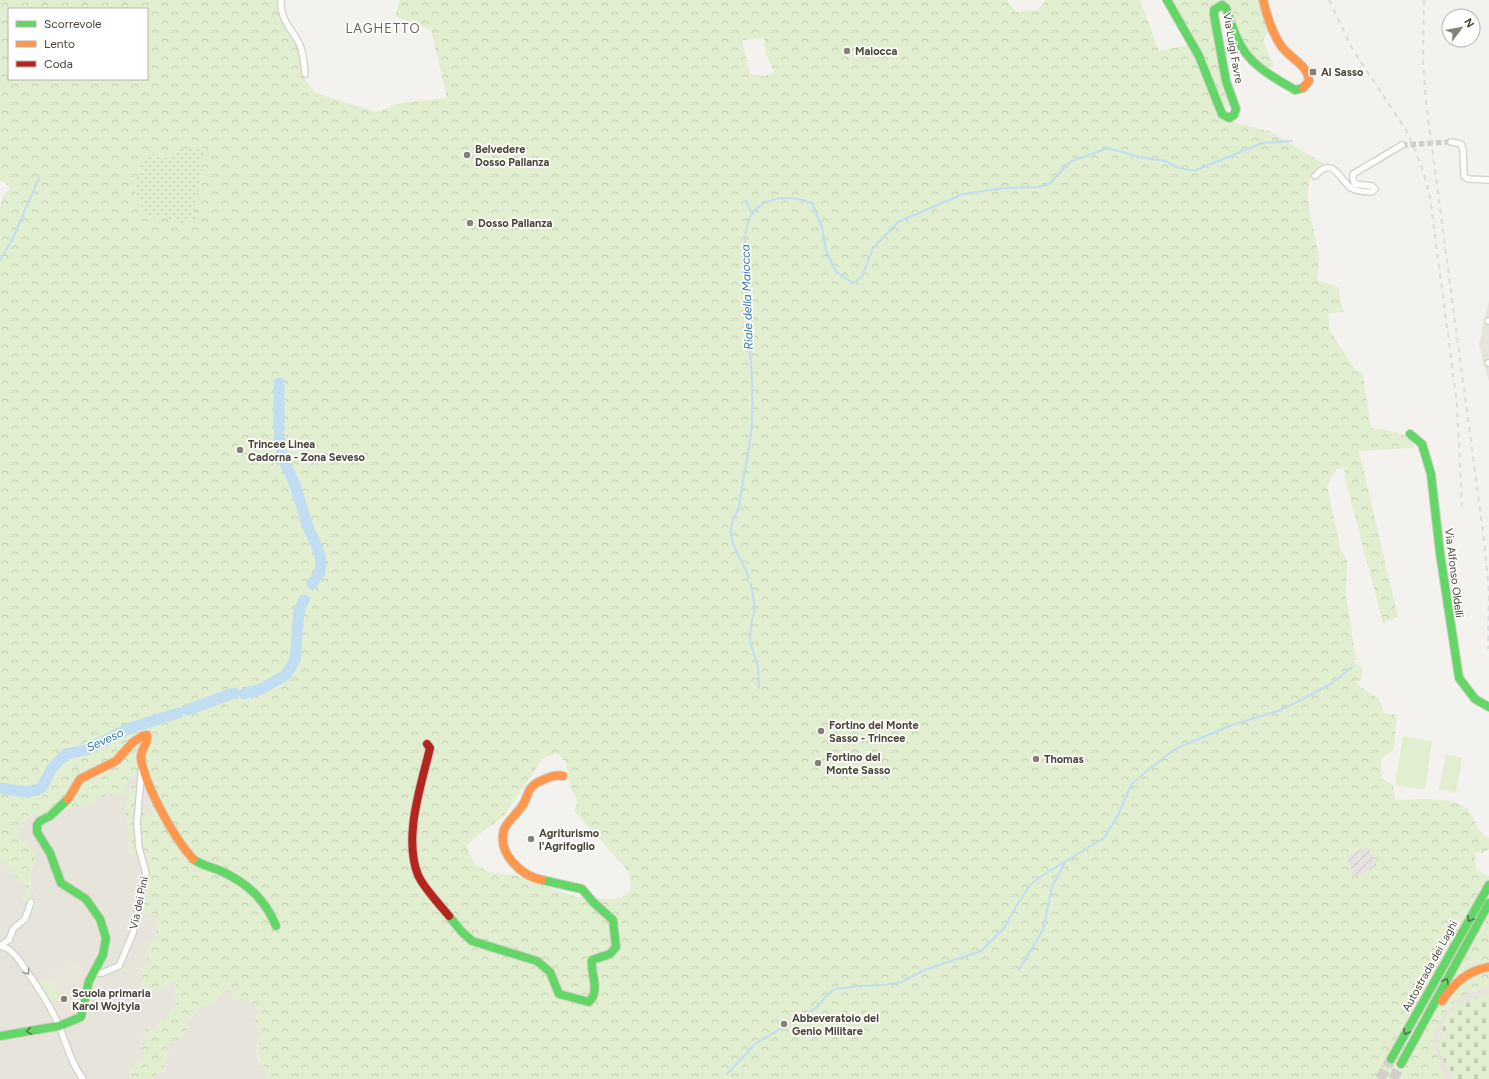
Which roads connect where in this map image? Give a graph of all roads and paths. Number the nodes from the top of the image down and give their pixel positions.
1 (281, 0) edge
2 (1167, 0) edge
3 (1263, 0) edge
4 (305, 74) dead end
5 (1451, 142) dead end
6 (1402, 145) tunnel mouth
7 (1315, 176) dead end
8 (1489, 180) edge
9 (1410, 434) dead end
10 (1489, 707) edge
11 (428, 744) dead end
12 (142, 764) junction
13 (563, 776) dead end
14 (1489, 885) edge
15 (31, 902) dead end
16 (1489, 902) edge
17 (276, 926) dead end
18 (0, 946) edge
19 (1489, 967) edge
20 (93, 974) junction
21 (59, 1026) junction
22 (0, 1036) edge
23 (1405, 1056) junction
24 (1391, 1059) tunnel mouth
25 (1401, 1064) tunnel mouth
26 (83, 1079) edge

1 - 4 street
2 - 3 main road, Via Luigi Favre
5 - 8 street
6 - 7 street
9 - 10 main road, Via Alfonso Oldelli
11 - 13 main road
12 - 17 main road
12 - 20 street, Via dei Pini
12 - 20 main road
14 -> 24 main road, Autostrada dei Laghi
15 - 18 street
23 -> 16 main road, Autostrada dei Laghi
18 -> 21 street
19 - 23 main road
20 - 21 main road
21 -> 22 main road
21 - 26 street
23 - 25 main road, Autostrada dei Laghi

